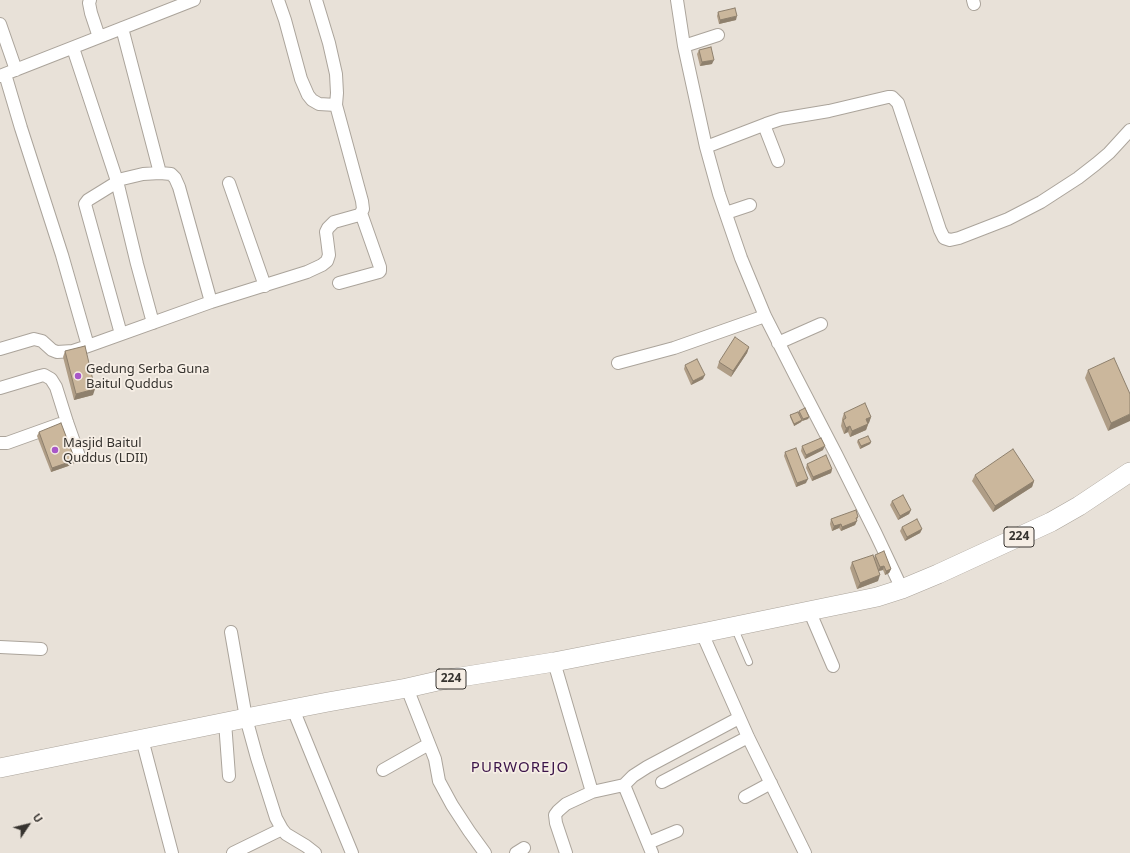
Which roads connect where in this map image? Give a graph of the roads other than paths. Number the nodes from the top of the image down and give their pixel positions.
1 (90, 0) edge
2 (194, 0) edge
3 (278, 0) edge
4 (316, 0) edge
5 (677, 0) edge
6 (0, 24) edge
7 (122, 28) junction
8 (718, 35) dead end
9 (99, 37) junction
10 (684, 46) junction
11 (73, 48) junction
12 (7, 74) edge
13 (336, 104) junction
14 (764, 125) junction
15 (1130, 130) edge
16 (706, 147) junction
17 (778, 161) dead end
18 (160, 173) junction
19 (117, 181) junction
20 (229, 183) dead end
21 (750, 205) dead end
22 (361, 213) junction
23 (726, 213) junction
24 (339, 282) dead end
25 (265, 286) junction
26 (211, 302) junction
27 (765, 316) junction
28 (153, 323) junction
29 (821, 324) dead end
30 (121, 334) junction
31 (778, 343) junction
32 (88, 346) junction
33 (0, 349) edge
34 (618, 363) dead end
35 (0, 388) edge
36 (66, 422) junction
37 (0, 443) edge
38 (79, 456) dead end
39 (1130, 472) edge
40 (902, 589) junction
41 (810, 610) junction
42 (734, 626) junction
43 (231, 632) dead end
44 (702, 633) junction
45 (0, 647) edge
46 (41, 649) dead end
47 (554, 662) junction
48 (749, 662) dead end
49 (833, 666) dead end
50 (407, 688) junction
51 (293, 709) junction
52 (246, 718) junction
53 (739, 718) junction
54 (225, 722) junction
55 (748, 737) junction
56 (142, 739) junction
57 (429, 744) junction
58 (0, 768) edge
59 (383, 770) dead end
60 (229, 776) dead end
61 (662, 782) dead end
62 (771, 783) junction
63 (624, 785) junction
64 (592, 792) junction
65 (745, 797) dead end
66 (282, 828) junction
67 (677, 831) dead end
68 (650, 848) edge
69 (172, 853) edge
70 (233, 853) edge
71 (315, 853) edge
72 (352, 853) edge
73 (485, 853) edge
74 (566, 853) edge
75 (805, 853) edge

1 - 9 street
2 - 7 street
3 - 13 street
4 - 13 street
5 - 10 street
6 - 12 street
7 - 9 street
7 - 18 street
8 - 10 street
9 - 11 street
10 - 16 street
11 - 12 street
11 - 19 street
12 - 32 street
13 - 22 street
14 - 15 street
14 - 16 street
14 - 17 street
16 - 23 street
18 - 19 street
18 - 26 street
19 - 28 street
19 - 30 street
20 - 25 street
21 - 23 street
22 - 24 street
22 - 25 street
23 - 27 street
25 - 26 street
26 - 28 street
27 - 31 street
27 - 34 street
28 - 30 street
29 - 31 street
30 - 32 street
31 - 40 street
32 - 33 street
35 - 36 street
36 - 37 street
36 - 38 street
39 - 40 main road, 224
40 - 41 main road, 224
41 - 42 main road, 224
41 - 49 street
42 - 44 main road, 224
42 - 48 lane
43 - 52 street
44 - 47 main road, 224
44 - 53 street
45 - 46 street
47 - 50 main road, 224
47 - 64 street
50 - 51 main road, 224
50 - 57 street
51 - 52 main road, 224
51 - 72 street
52 - 54 main road, 224
52 - 66 street
53 - 55 street
53 - 63 street
54 - 56 main road, 224
54 - 60 street
55 - 61 street
55 - 62 street
56 - 58 main road, 224
56 - 69 street
57 - 59 street
57 - 73 street
62 - 65 street
62 - 75 street
63 - 64 street
63 - 68 street
64 - 74 street
66 - 70 street
66 - 71 street
67 - 68 street

